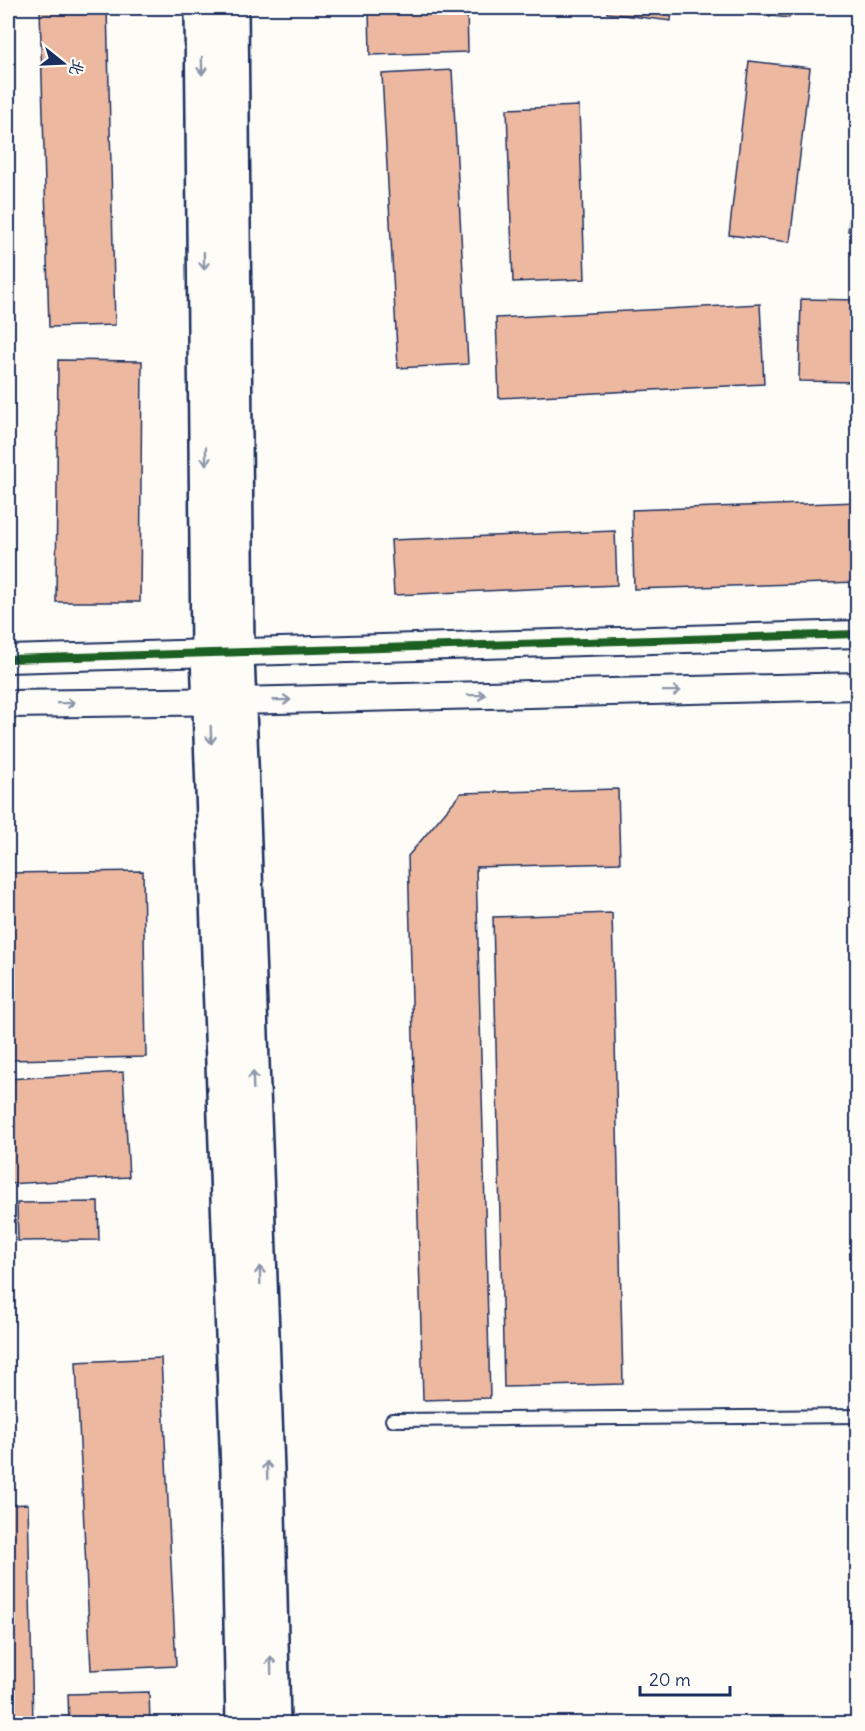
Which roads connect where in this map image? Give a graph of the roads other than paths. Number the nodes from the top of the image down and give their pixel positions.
1 (202, 8) edge
2 (231, 8) edge
3 (858, 634) edge
4 (222, 654) junction
5 (8, 660) edge
6 (858, 686) edge
7 (224, 701) junction
8 (8, 704) edge
9 (858, 1416) edge
10 (392, 1420) dead end
11 (243, 1724) edge
12 (273, 1724) edge

1 -> 4 main road
2 - 4 main road
3 - 4 street
4 - 5 street
4 - 7 main road
7 -> 6 street
8 -> 7 street
7 -> 11 main road
12 -> 7 main road
9 - 10 lane

